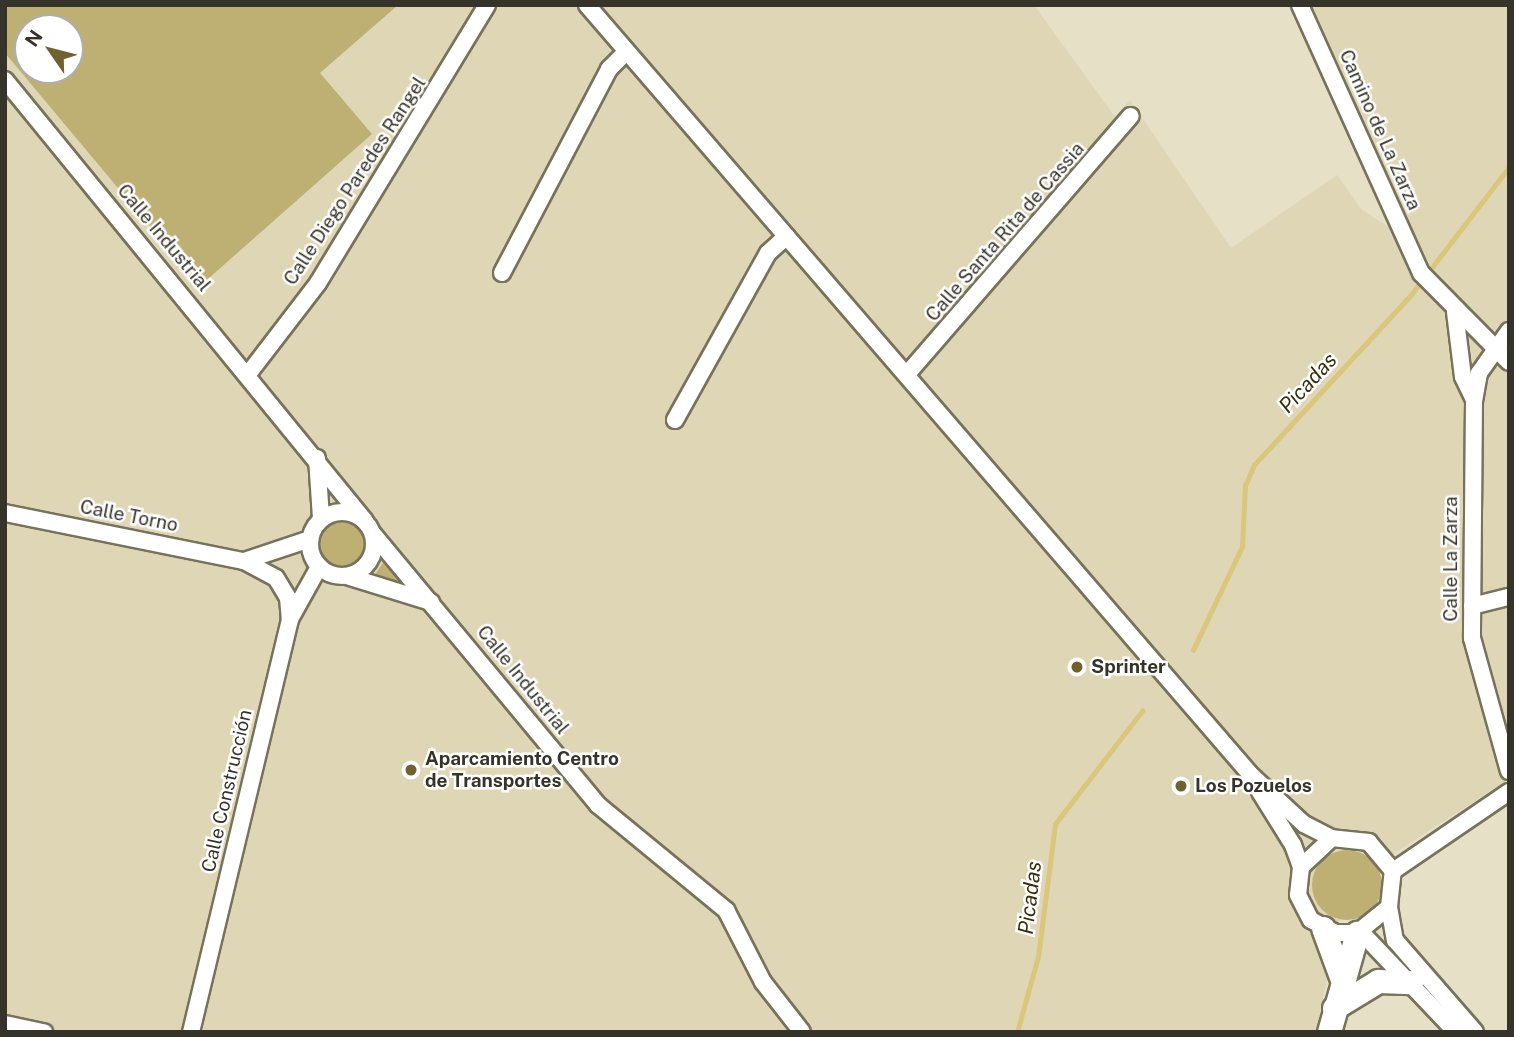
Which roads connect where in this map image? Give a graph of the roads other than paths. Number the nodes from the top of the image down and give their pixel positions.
1 (487, 5) edge
2 (587, 5) edge
3 (1300, 5) edge
4 (627, 51) junction
5 (5, 80) edge
6 (1131, 116) dead end
7 (787, 236) junction
8 (502, 273) dead end
9 (1455, 312) junction
10 (1509, 331) edge
11 (1494, 347) junction
12 (1509, 362) edge
13 (249, 373) junction
14 (908, 373) junction
15 (1474, 400) junction
16 (675, 420) dead end
17 (317, 456) junction
18 (5, 513) edge
19 (321, 519) junction
20 (370, 528) junction
21 (310, 539) junction
22 (244, 561) junction
23 (319, 567) junction
24 (346, 576) junction
25 (1509, 597) edge
26 (431, 602) junction
27 (1472, 606) junction
28 (290, 620) junction
29 (1509, 771) edge
30 (1250, 775) junction
31 (1509, 792) edge
32 (1332, 838) junction
33 (1301, 867) junction
34 (1393, 872) junction
35 (1390, 907) junction
36 (1323, 928) junction
37 (1359, 933) junction
38 (1340, 977) junction
39 (1410, 982) junction
40 (1334, 1007) junction
41 (5, 1024) edge
42 (44, 1032) edge
43 (191, 1032) edge
44 (802, 1032) edge
45 (1329, 1032) edge
46 (1456, 1032) edge
47 (1475, 1032) edge

1 - 13 street, Calle Diego Paredes Rangel
2 - 4 street
3 - 9 street, Camino de La Zarza
4 - 7 street
4 - 8 street
5 - 13 street, Calle Industrial
6 - 14 street, Calle Santa Rita de Cassia
7 - 14 street
7 - 16 street
9 - 11 street, Camino de La Zarza
9 - 15 street
10 - 11 street
11 - 12 street, Camino de La Zarza
11 - 15 street, Calle La Zarza
13 - 17 street, Calle Industrial
14 - 30 street
15 - 27 street, Calle La Zarza
17 - 19 street
17 - 20 street, Calle Industrial
18 - 22 street, Calle Torno
19 - 20 street
19 - 21 street
20 - 24 street
20 - 26 street, Calle Industrial
21 - 22 street, Calle Torno
21 - 23 street
22 - 28 street, Calle Torno
23 - 24 street
23 - 28 street, Calle Construcción
24 - 26 street
25 - 27 street
26 - 44 street, Calle Industrial
27 - 29 street, Calle La Zarza
28 - 43 street, Calle Construcción
30 - 32 street
30 - 33 street
31 - 34 street
32 - 33 street
32 - 34 street
33 - 36 street
34 - 35 street
35 - 37 street
35 - 47 street
36 - 37 street
36 - 38 street
37 - 38 street
37 - 39 street
38 - 40 street
39 - 40 street
39 - 46 street
40 - 45 street
41 - 42 street

